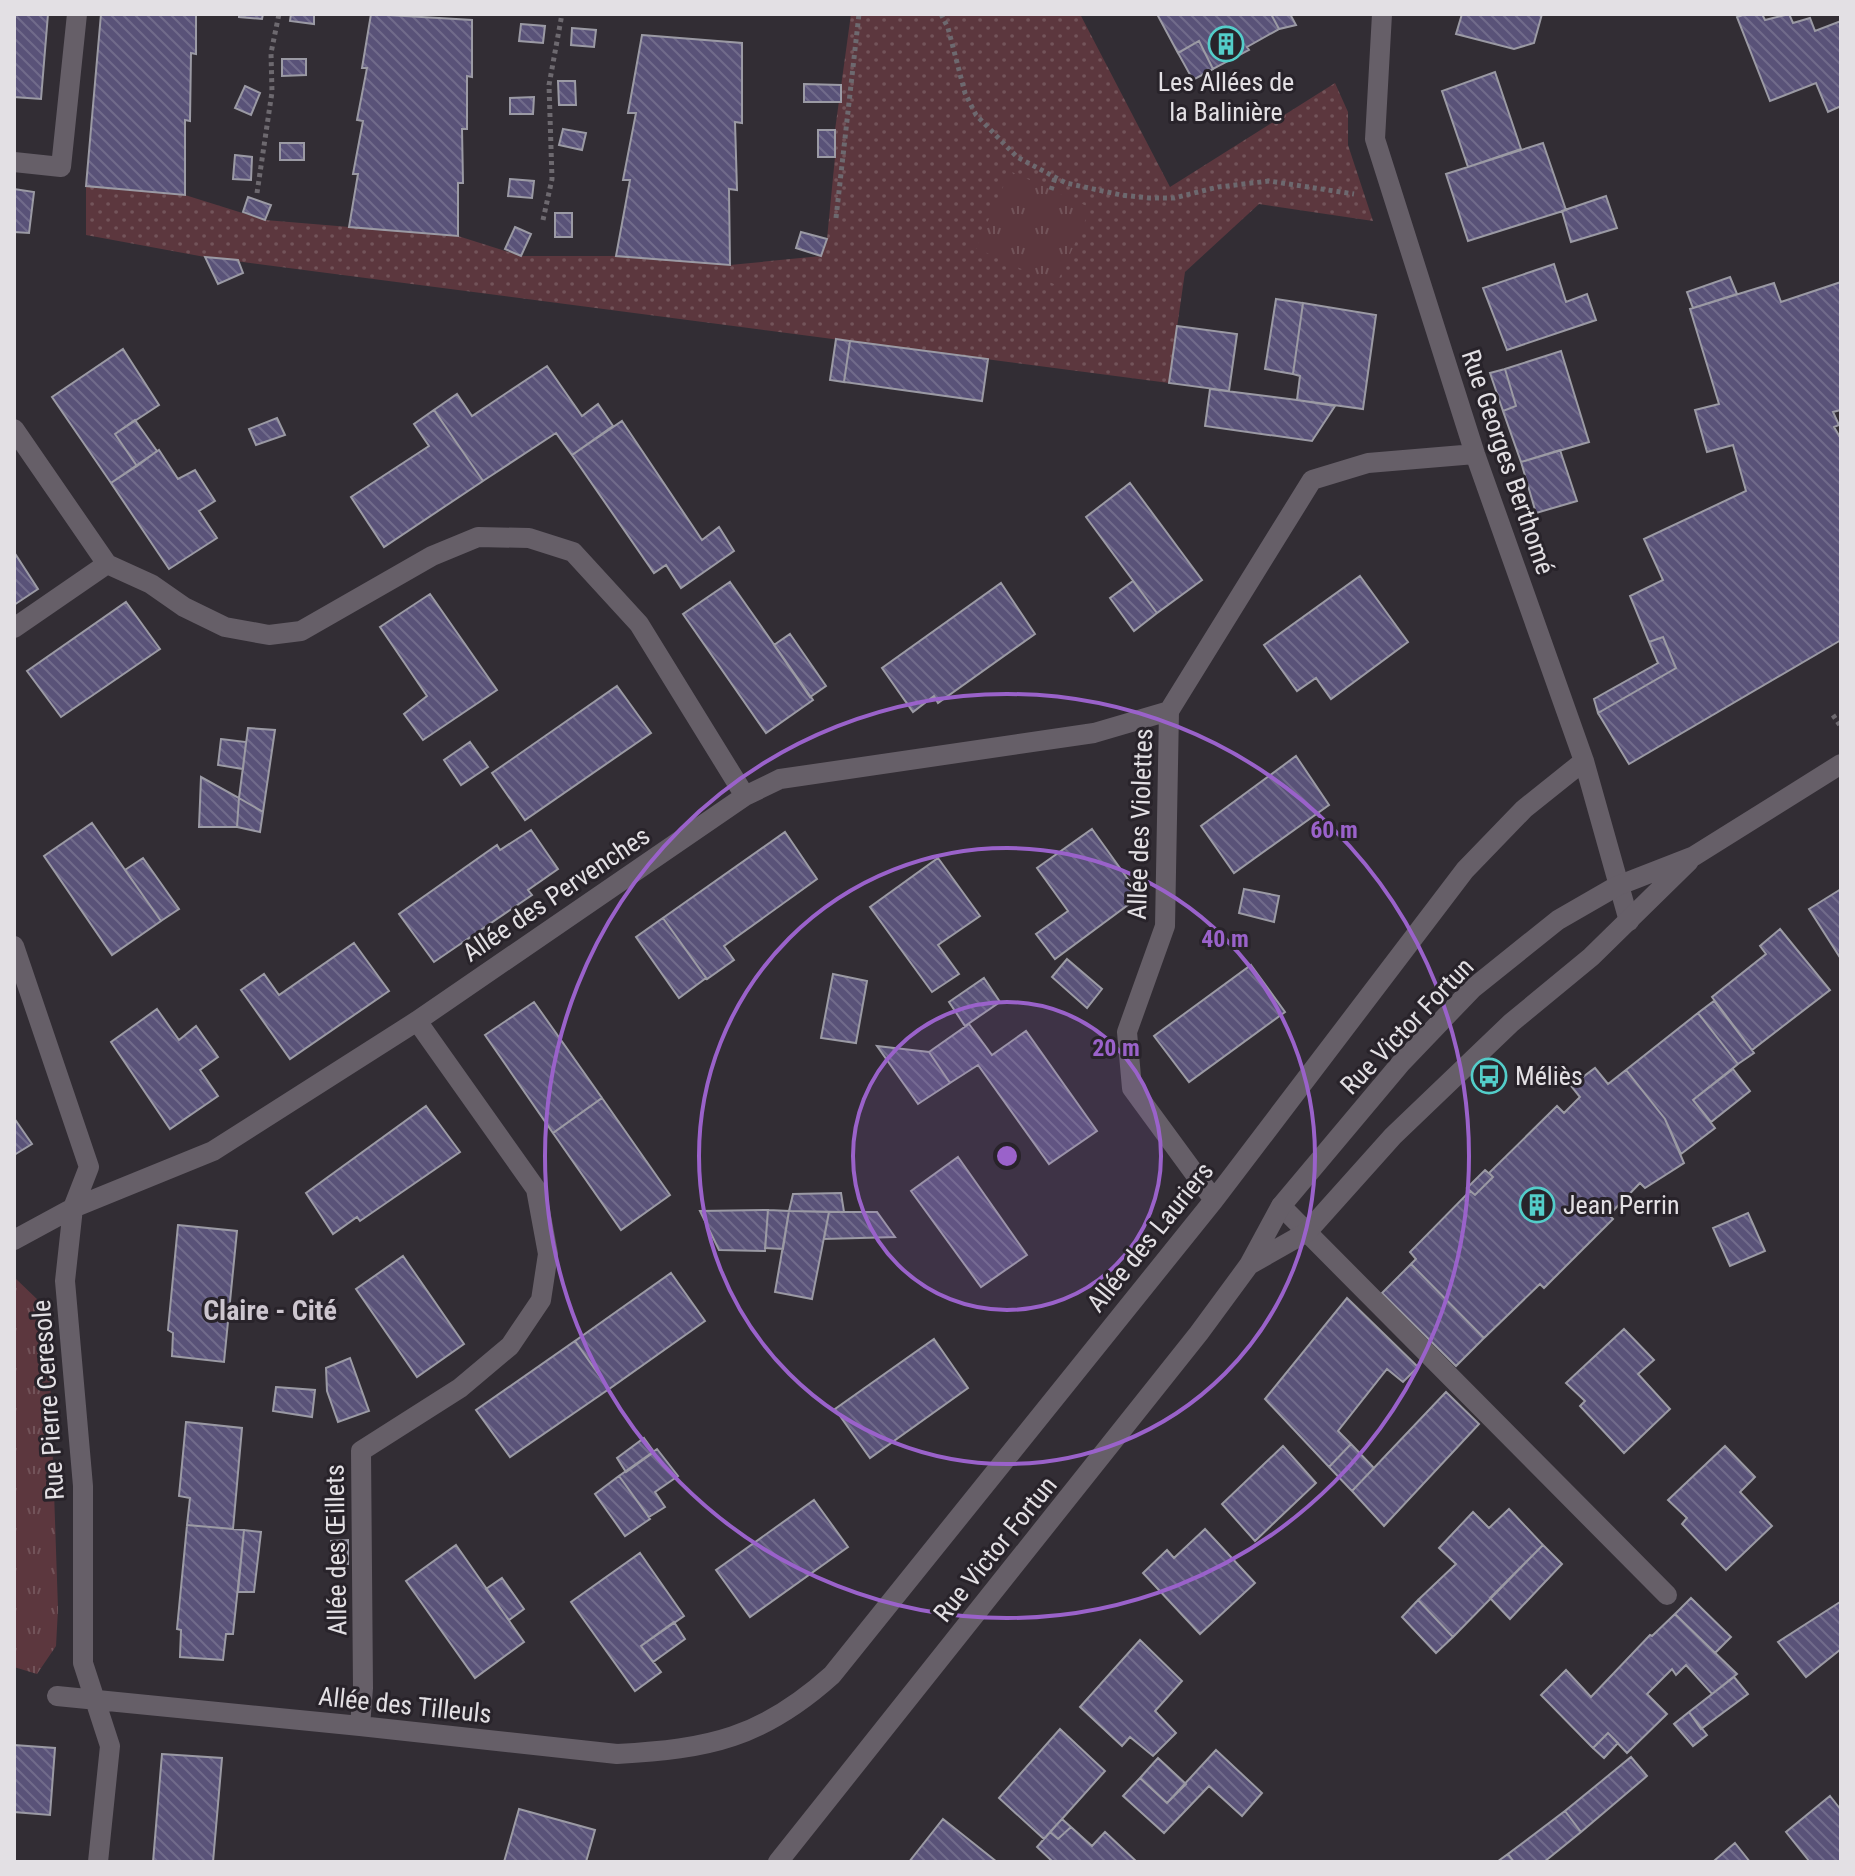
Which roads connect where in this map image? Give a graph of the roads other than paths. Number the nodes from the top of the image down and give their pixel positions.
1 (77, 14) edge
2 (1382, 14) edge
3 (14, 162) edge
4 (14, 429) edge
5 (1475, 454) junction
6 (107, 564) junction
7 (14, 628) edge
8 (1169, 711) junction
9 (1584, 761) junction
10 (1841, 764) edge
11 (745, 796) junction
12 (1694, 856) junction
13 (1617, 886) junction
14 (1629, 921) junction
15 (14, 946) edge
16 (417, 1021) junction
17 (1214, 1200) junction
18 (1281, 1206) junction
19 (73, 1208) junction
20 (1307, 1232) junction
21 (14, 1240) edge
22 (1249, 1265) junction
23 (1667, 1595) dead end
24 (57, 1696) dead end
25 (95, 1701) junction
26 (360, 1726) junction
27 (746, 1733) joint
28 (98, 1862) edge
29 (778, 1862) edge

1 - 3 street
2 - 5 street, Rue Georges Berthomé
4 - 6 street
5 - 8 street, Allée des Violettes
5 - 9 street, Rue Georges Berthomé
6 - 7 street
6 - 11 street
8 - 11 street, Allée des Pervenches
8 - 17 street, Allée des Violettes
9 - 13 street, Rue Georges Berthomé
9 - 17 street, Allée des Lauriers
10 - 12 street, Rue Victor Fortun
11 - 16 street, Allée des Pervenches
12 - 13 street, Rue Victor Fortun
12 - 14 street, Rue Victor Fortun
13 - 14 street, Rue Georges Berthomé
13 - 18 street, Rue Victor Fortun
14 - 20 street, Rue Victor Fortun
15 - 19 street, Rue Pierre Ceresole
16 - 19 street, Allée des Pervenches
16 - 26 street, Allée des Œillets
17 - 27 street, Allée des Lauriers
18 - 20 street
18 - 22 street, Rue Victor Fortun
19 - 21 street, Allée des Pervenches
19 - 25 street, Rue Pierre Ceresole
20 - 22 street, Rue Victor Fortun
20 - 23 street
22 - 29 street, Rue Victor Fortun
24 - 25 street, Allée des Tilleuls
25 - 26 street, Allée des Tilleuls
25 - 28 street, Rue Pierre Ceresole
26 - 27 street, Allée des Tilleuls

